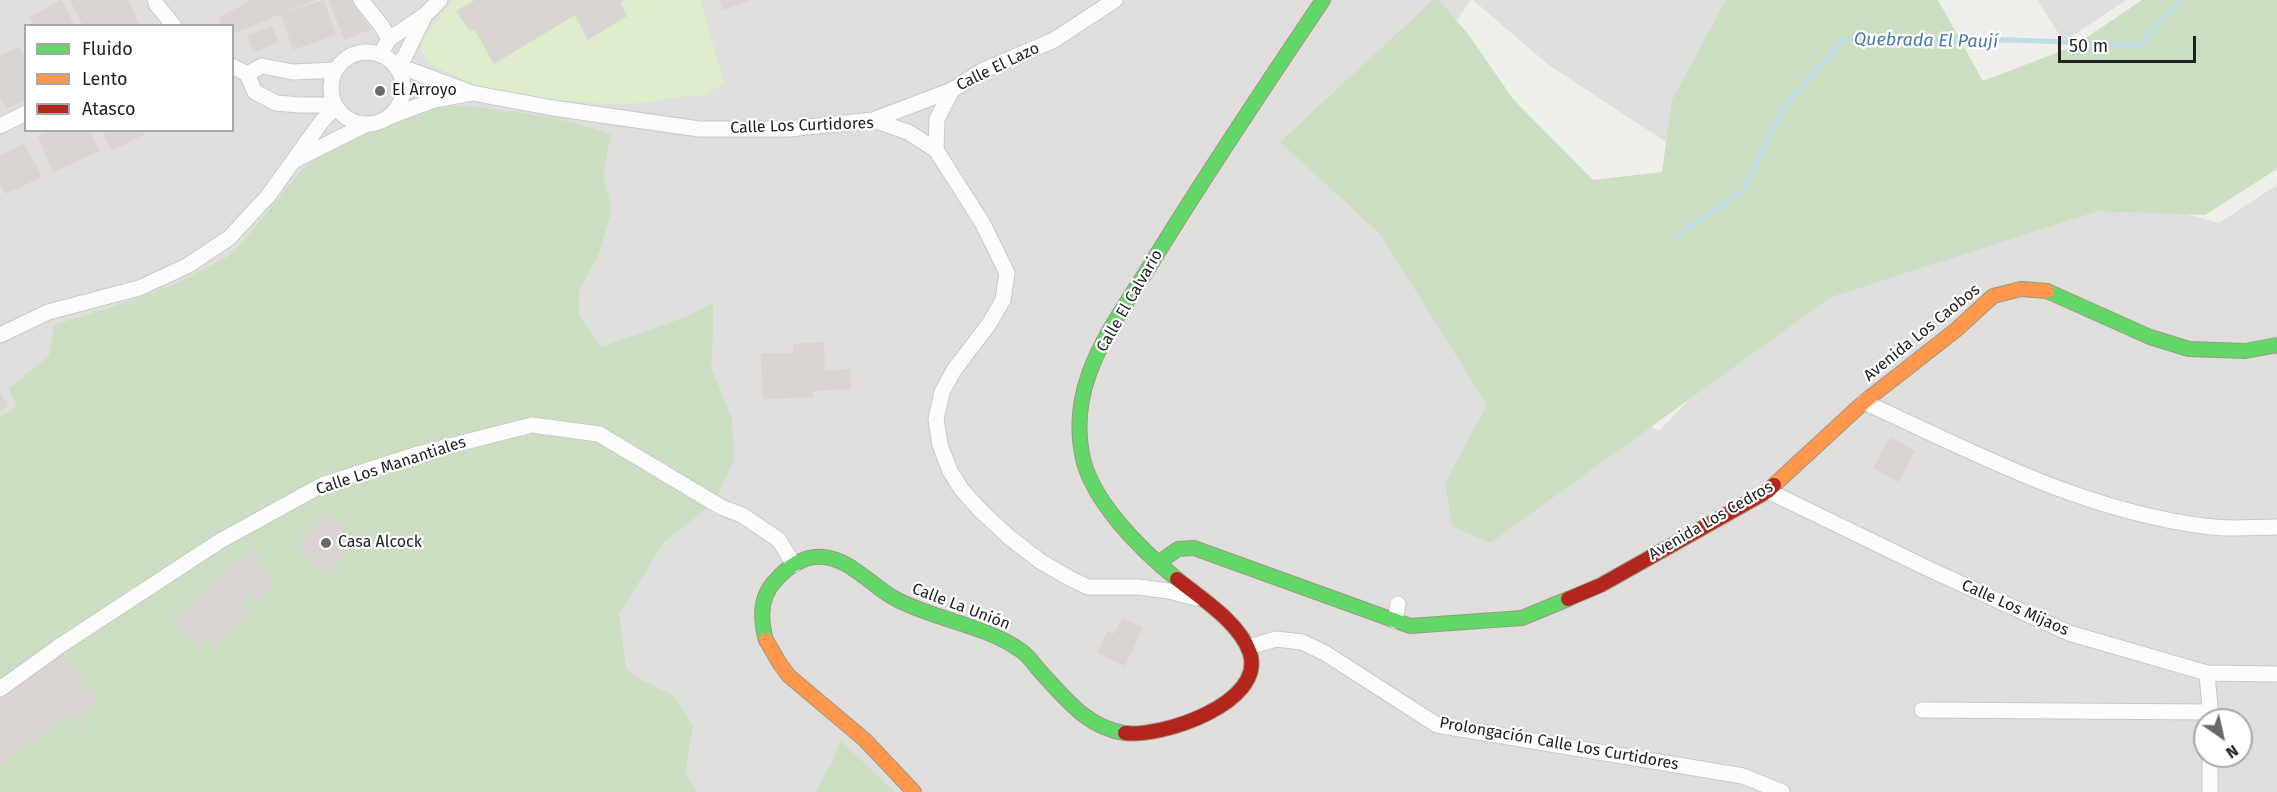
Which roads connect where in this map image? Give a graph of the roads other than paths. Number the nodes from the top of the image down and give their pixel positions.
1 (155, 0) edge
2 (361, 0) edge
3 (440, 0) edge
4 (1115, 0) edge
5 (1323, 0) edge
6 (424, 15) junction
7 (172, 24) edge
8 (389, 39) junction
9 (380, 55) junction
10 (234, 67) edge
11 (397, 68) junction
12 (336, 70) junction
13 (247, 74) junction
14 (952, 90) junction
15 (472, 93) junction
16 (336, 106) junction
17 (24, 114) edge
18 (389, 117) junction
19 (873, 120) junction
20 (367, 124) junction
21 (0, 126) edge
22 (936, 150) junction
23 (294, 160) junction
24 (0, 335) edge
25 (2277, 345) edge
26 (1864, 402) junction
27 (1768, 491) junction
28 (2277, 527) edge
29 (1158, 563) junction
30 (794, 565) junction
31 (1138, 587) junction
32 (1201, 601) junction
33 (1398, 604) dead end
34 (1395, 621) junction
35 (1249, 647) junction
36 (2207, 673) junction
37 (2277, 674) edge
38 (0, 689) edge
39 (2210, 708) edge
40 (1922, 710) dead end
41 (2193, 716) edge
42 (2210, 768) edge
43 (914, 792) edge
44 (1782, 792) edge
45 (2210, 792) edge

1 - 7 street
2 - 8 street
3 - 6 street
4 - 14 street, Calle El Lazo
5 - 29 street, Calle El Calvario
6 - 8 street
6 - 11 street
8 - 9 street
9 - 11 street
9 - 12 street
10 - 13 street
11 - 15 street, Calle Los Curtidores
11 - 18 street
12 - 13 street
12 - 16 street
13 - 16 street
14 - 19 street, Calle El Lazo
14 - 22 street
15 - 18 street, Calle Los Curtidores
15 - 19 street, Calle Los Curtidores
16 - 20 street
16 - 23 street
17 - 21 street
18 - 20 street
19 - 22 street, Calle Los Curtidores
20 - 23 street
22 - 31 street, Calle Los Curtidores
23 - 24 street
25 - 26 street, Avenida Los Caobos
26 - 27 street, Avenida Los Cedros
26 - 28 street
27 - 34 street, Avenida Los Cedros
27 - 36 street, Calle Los Mijaos
29 - 31 street
29 - 32 street, Calle El Calvario
29 - 34 street, Avenida Los Cedros
30 - 35 street, Calle La Unión
30 - 38 street, Calle Los Manantiales
30 - 43 street, Calle La Unión
31 - 32 street, Calle Los Curtidores
32 - 35 street
33 - 34 street
35 - 44 street, Prolongación Calle Los Curtidores
36 - 37 street, Calle Los Mijaos
36 - 39 street
40 - 41 street
42 - 45 street

